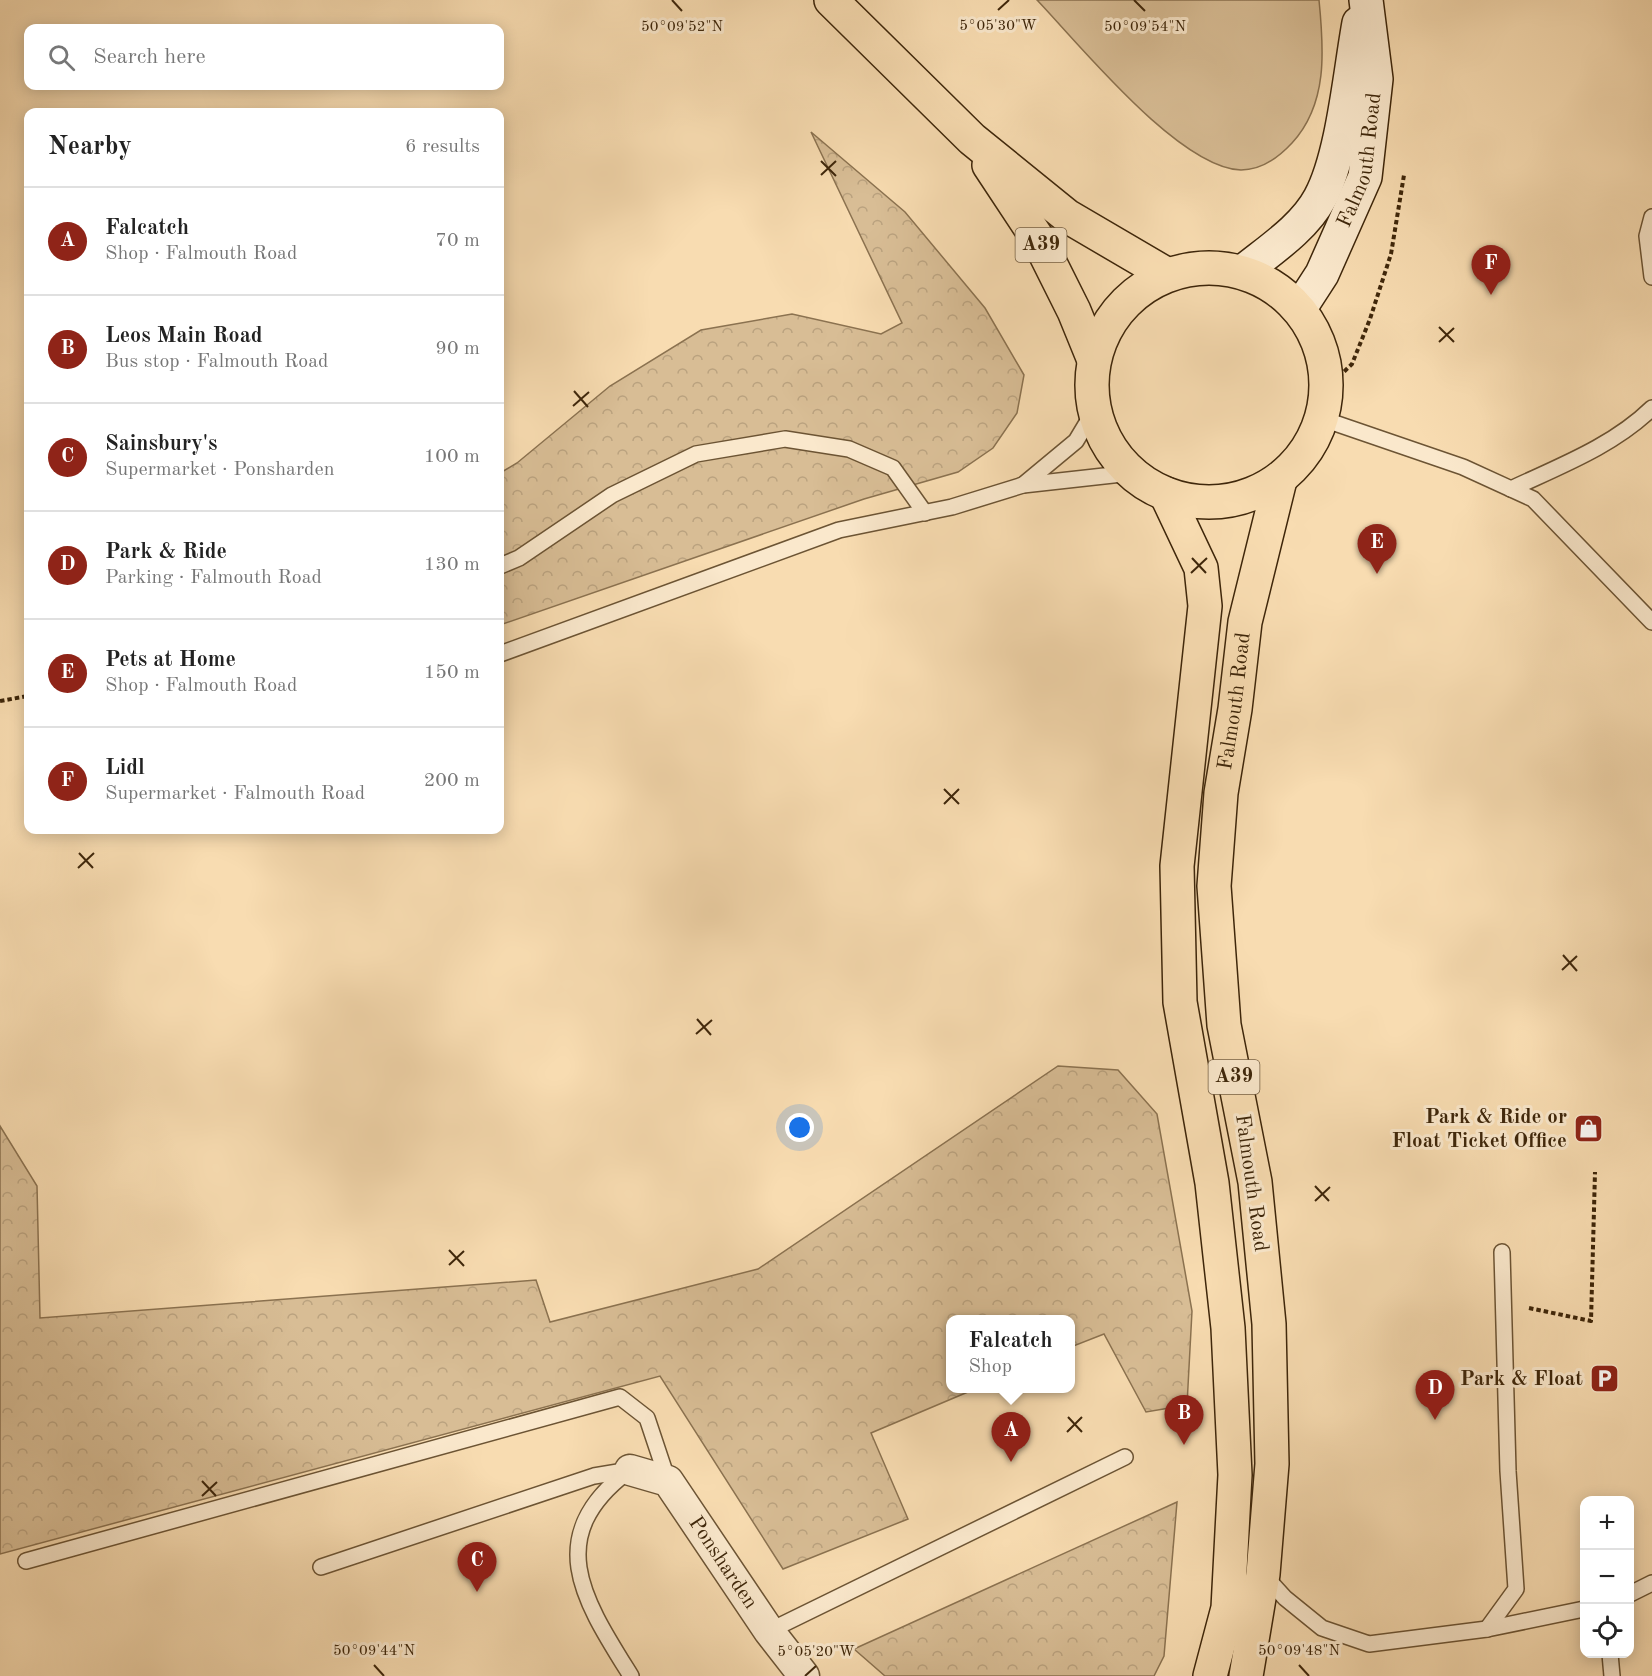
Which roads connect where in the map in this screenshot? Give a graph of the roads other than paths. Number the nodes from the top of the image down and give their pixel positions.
1 (831, 0) edge
2 (1365, 0) edge
3 (972, 139) junction
4 (1652, 218) edge
5 (1244, 271) junction
6 (1166, 274) junction
7 (1652, 277) edge
8 (1300, 308) junction
9 (1094, 360) junction
10 (1652, 408) edge
11 (1094, 411) junction
12 (1323, 419) junction
13 (1131, 473) junction
14 (1280, 480) junction
15 (1023, 485) junction
16 (1511, 489) junction
17 (1166, 494) junction
18 (925, 513) junction
19 (504, 564) edge
20 (1652, 622) edge
21 (504, 653) edge
22 (1502, 1252) dead end
23 (1125, 1457) dead end
24 (630, 1470) junction
25 (668, 1481) junction
26 (26, 1561) dead end
27 (321, 1567) dead end
28 (1263, 1574) junction
29 (1652, 1583) edge
30 (1634, 1592) edge
31 (1580, 1610) edge
32 (1487, 1629) junction
33 (768, 1631) junction
34 (1610, 1658) edge
35 (631, 1676) edge
36 (804, 1676) edge
37 (1210, 1676) edge
38 (1246, 1676) edge
39 (1612, 1676) edge

1 - 3 highway, A39
2 - 5 main road, Falmouth Road
2 - 8 main road, Falmouth Road
3 - 6 highway, A39
3 - 9 highway, A39
4 - 7 lane
5 - 6 highway
5 - 8 highway
6 - 9 highway
8 - 12 highway
9 - 11 highway
10 - 16 lane
11 - 13 highway
11 - 15 lane
12 - 14 highway
12 - 16 lane
13 - 15 lane
13 - 17 highway
14 - 17 highway
14 - 28 highway, Falmouth Road / A39
15 - 18 lane
16 - 20 lane
17 - 37 highway, Falmouth Road / A39
18 - 19 lane
18 - 21 lane
22 - 32 lane
23 - 33 lane
24 - 25 street
24 - 27 lane
24 - 35 lane
25 - 26 lane
25 - 33 street, Ponsharden
28 - 32 lane
28 - 38 highway, Falmouth Road / A39
29 - 30 lane
31 - 32 lane
33 - 36 street, Ponsharden
34 - 39 lane

